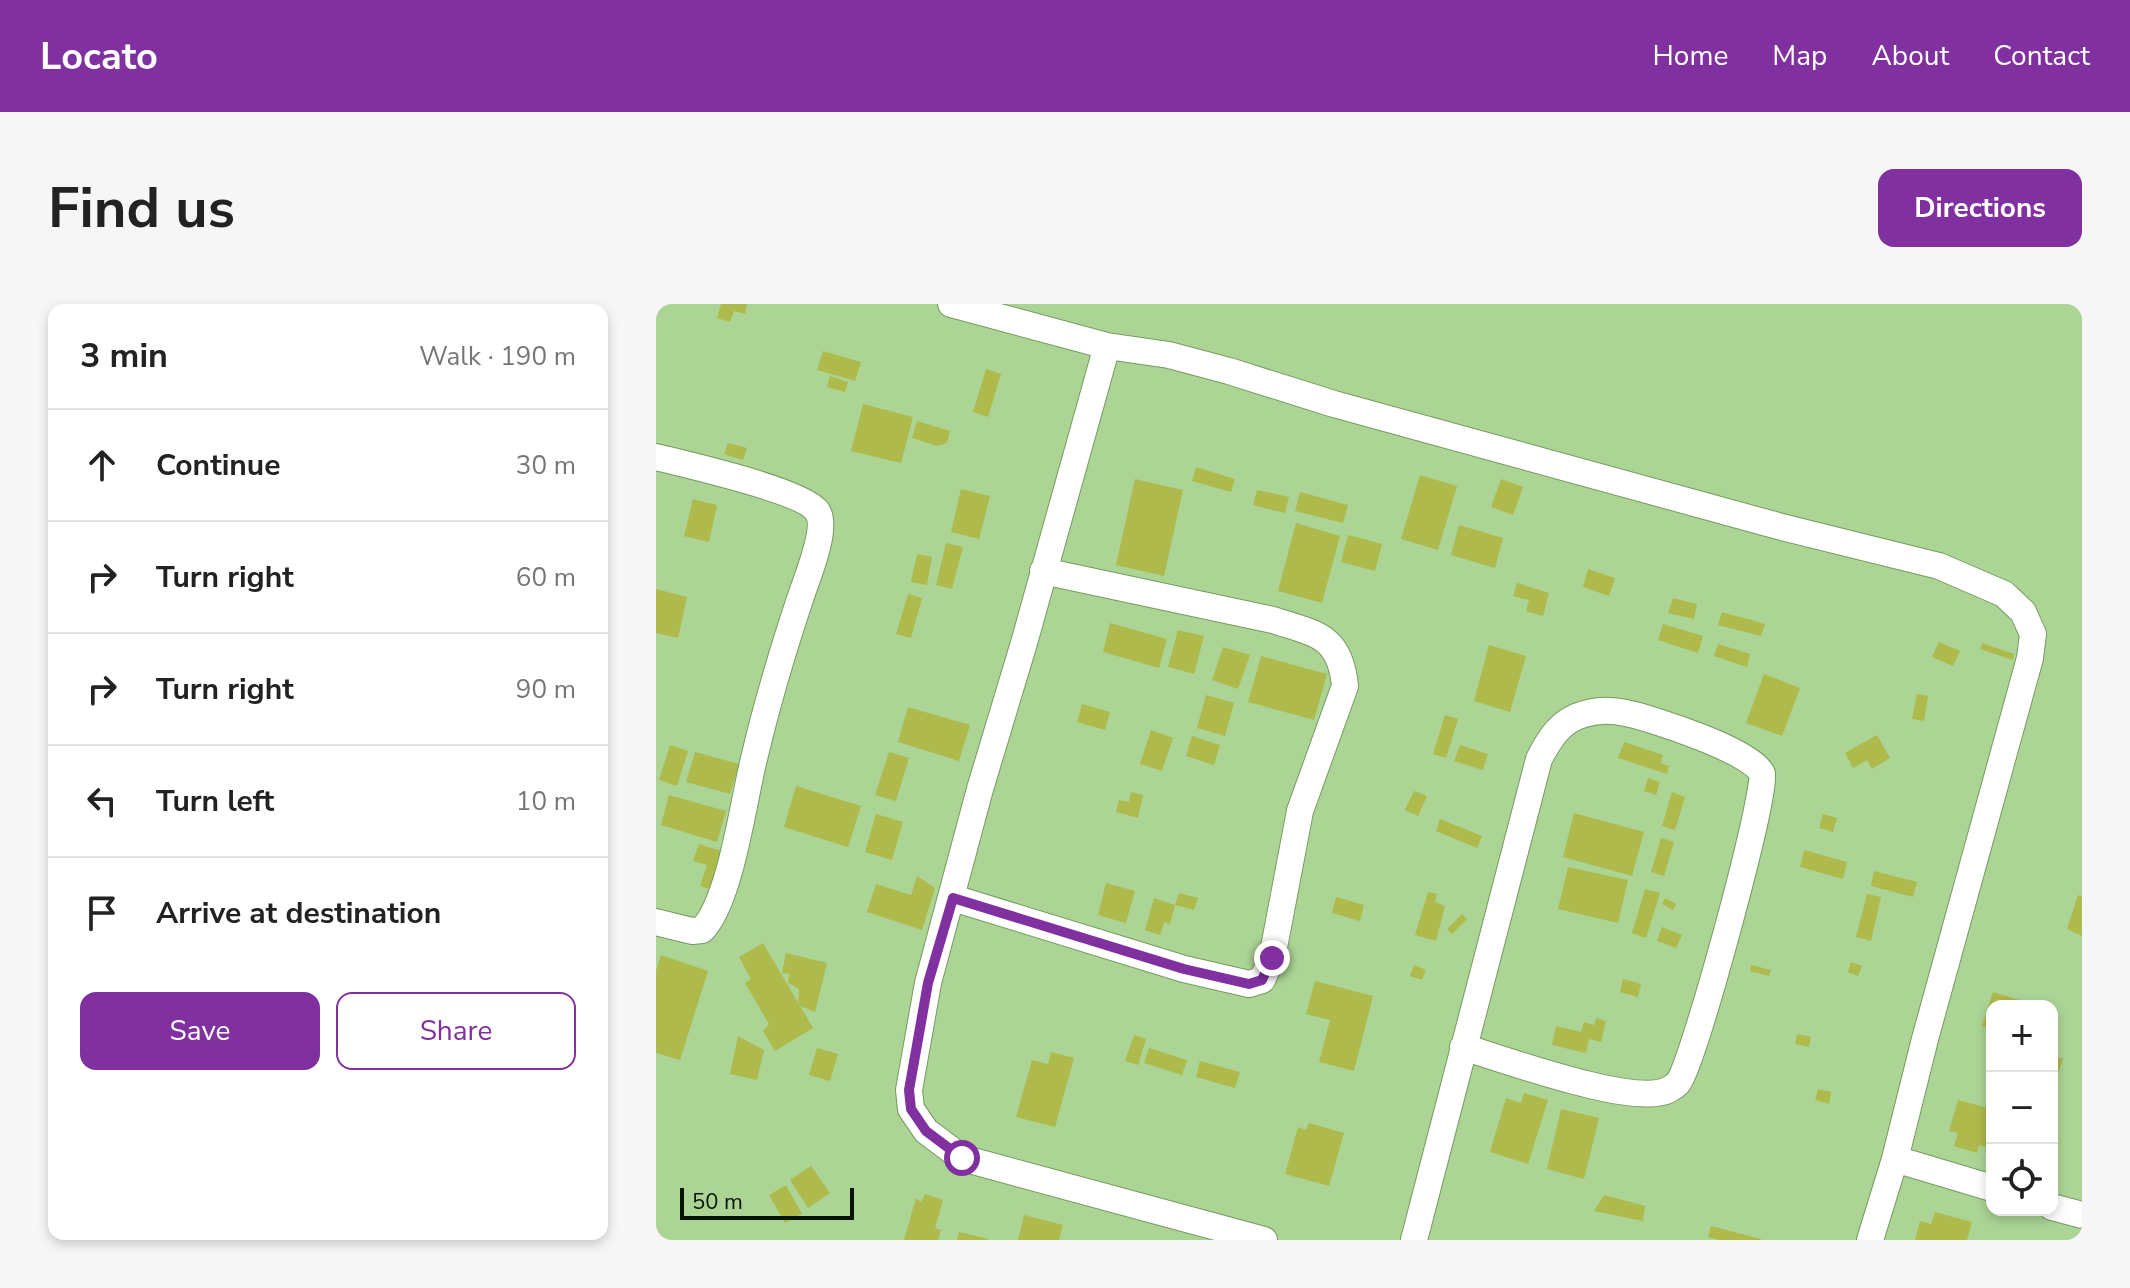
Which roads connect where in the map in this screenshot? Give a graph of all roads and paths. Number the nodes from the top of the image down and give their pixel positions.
1 (951, 304) edge
2 (1107, 346) junction
3 (656, 457) edge
4 (1043, 571) junction
5 (953, 898) junction
6 (656, 922) edge
7 (1463, 1047) junction
8 (1895, 1159) junction
9 (1986, 1186) edge
10 (2058, 1209) edge
11 (2082, 1215) edge
12 (1264, 1240) edge
13 (1414, 1240) edge
14 (1870, 1240) edge

1 - 2 street
2 - 4 street
2 - 8 street
3 - 6 street
4 - 5 street
4 - 5 street
5 - 12 street
7 - 7 street
7 - 13 street
8 - 9 street
8 - 14 street
10 - 11 street

